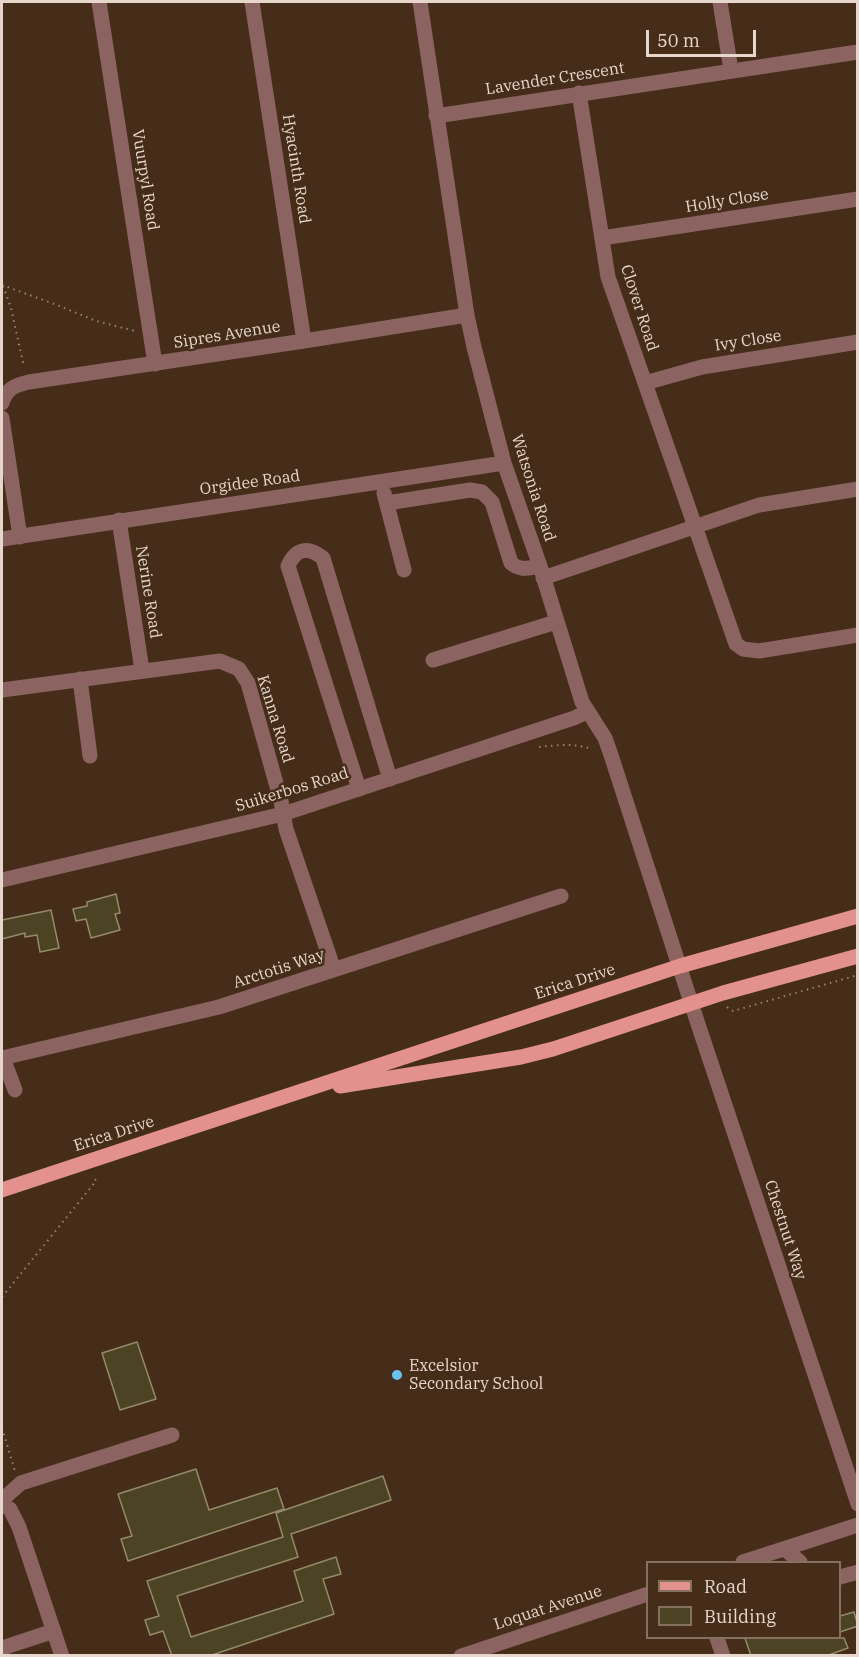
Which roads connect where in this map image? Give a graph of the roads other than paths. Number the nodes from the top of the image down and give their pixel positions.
1 (99, 2) edge
2 (252, 2) edge
3 (420, 2) edge
4 (720, 2) edge
5 (858, 52) edge
6 (731, 70) junction
7 (579, 93) junction
8 (436, 116) junction
9 (858, 199) edge
10 (602, 238) junction
11 (467, 315) junction
12 (304, 341) junction
13 (858, 342) edge
14 (155, 364) junction
15 (645, 383) junction
16 (2, 403) edge
17 (2, 418) edge
18 (504, 463) junction
19 (381, 482) junction
20 (858, 489) edge
21 (387, 503) junction
22 (119, 520) junction
23 (695, 526) junction
24 (20, 537) junction
25 (2, 539) edge
26 (404, 570) dead end
27 (541, 572) junction
28 (556, 622) junction
29 (858, 635) edge
30 (433, 660) dead end
31 (142, 670) junction
32 (80, 679) junction
33 (2, 690) edge
34 (587, 712) junction
35 (90, 756) dead end
36 (390, 779) junction
37 (359, 789) junction
38 (283, 814) junction
39 (2, 880) edge
40 (561, 896) dead end
41 (858, 916) edge
42 (858, 956) edge
43 (680, 966) junction
44 (334, 970) junction
45 (691, 1003) junction
46 (2, 1058) edge
47 (15, 1090) dead end
48 (307, 1090) junction
49 (2, 1190) edge
50 (172, 1435) dead end
51 (2, 1502) edge
52 (858, 1504) edge
53 (858, 1525) edge
54 (784, 1549) junction
55 (748, 1561) edge
56 (798, 1561) edge
57 (858, 1572) edge
58 (841, 1578) edge
59 (646, 1595) edge
60 (54, 1631) junction
61 (717, 1639) edge
62 (2, 1648) edge
63 (62, 1656) edge
64 (460, 1656) edge
65 (723, 1656) edge

1 - 14 street, Vuurpyl Road
2 - 12 street, Hyacinth Road
3 - 8 street, Watsonia Road
4 - 6 street
5 - 6 street, Lavender Crescent
6 - 7 street, Lavender Crescent
7 - 8 street, Lavender Crescent
7 - 10 street, Clover Road
8 - 11 street, Watsonia Road
9 - 10 street, Holly Close
10 - 15 street, Clover Road
11 - 12 street, Sipres Avenue
11 - 18 street, Watsonia Road
12 - 14 street, Sipres Avenue
13 - 15 street, Ivy Close
14 - 16 street, Sipres Avenue
15 - 23 street, Clover Road
17 - 24 street
18 - 19 street, Orgidee Road
18 - 27 street, Watsonia Road
19 - 21 street
19 - 22 street, Orgidee Road
20 - 23 street
21 - 26 street
21 - 27 street
22 - 24 street, Orgidee Road
22 - 31 street, Nerine Road
23 - 27 street
23 - 29 street, Clover Road
24 - 25 street, Orgidee Road
27 - 28 street, Watsonia Road
28 - 30 street
28 - 34 street, Watsonia Road
31 - 32 street, Kanna Road
31 - 38 street, Kanna Road
32 - 33 street, Kanna Road
32 - 35 street
34 - 36 street, Suikerbos Road
34 - 43 street, Watsonia Road
36 - 37 street, Suikerbos Road
36 - 37 street
37 - 38 street, Suikerbos Road
38 - 39 street, Suikerbos Road
38 - 44 street, Kanna Road
40 - 44 street, Arctotis Way
41 - 43 main road, Erica Drive
42 - 45 main road, Erica Drive
43 - 45 street, Chestnut Way
43 - 48 main road, Erica Drive
44 - 46 street, Arctotis Way
45 - 48 main road, Erica Drive
45 - 52 street, Chestnut Way
46 - 47 street, Arctotis Way
48 - 49 main road, Erica Drive
50 - 51 street
51 - 60 street
53 - 54 street
54 - 55 street
54 - 56 street
57 - 58 street
59 - 64 street, Loquat Avenue
60 - 62 street
60 - 63 street
61 - 65 street

